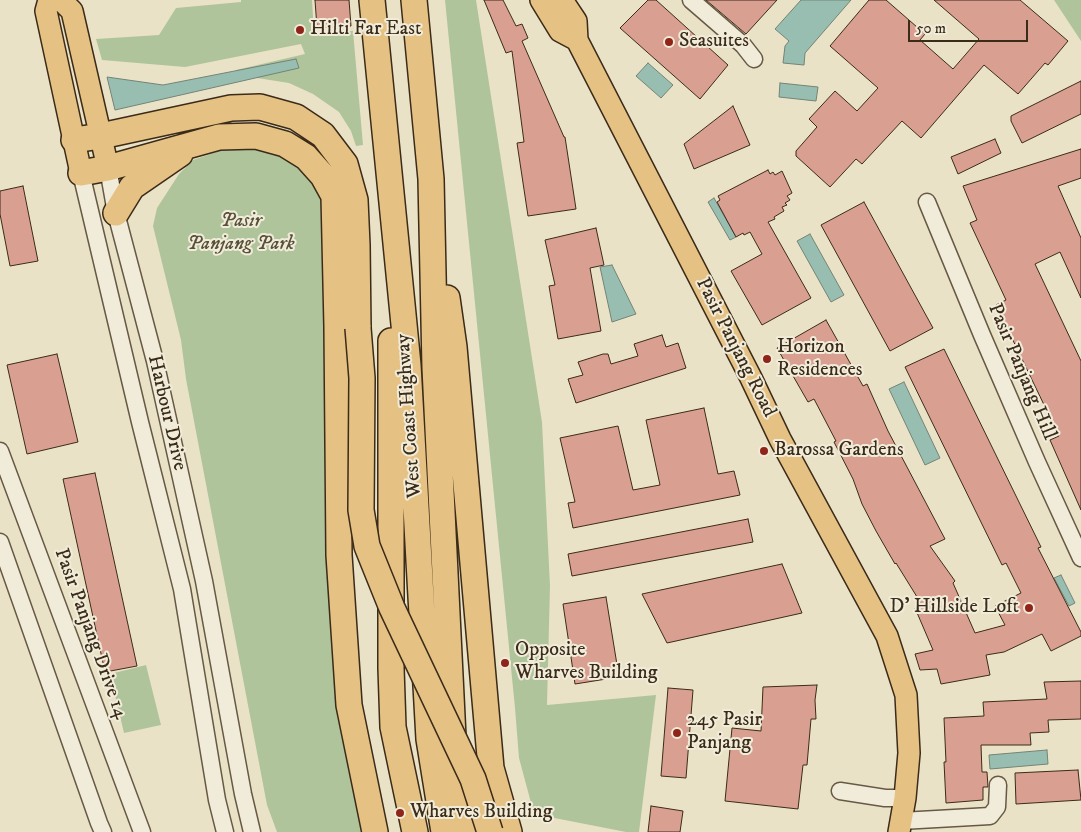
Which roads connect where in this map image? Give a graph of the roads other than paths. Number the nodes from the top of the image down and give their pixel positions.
1 (50, 0) edge
2 (61, 0) edge
3 (372, 0) edge
4 (414, 0) edge
5 (691, 0) edge
6 (551, 1) edge
7 (754, 59) dead end
8 (101, 136) junction
9 (74, 140) junction
10 (196, 143) junction
11 (108, 168) junction
12 (81, 173) junction
13 (431, 179) junction
14 (390, 183) junction
15 (927, 202) dead end
16 (116, 213) junction
17 (348, 328) junction
18 (0, 451) edge
19 (0, 542) edge
20 (1081, 558) edge
21 (998, 785) dead end
22 (840, 791) dead end
23 (905, 798) junction
24 (900, 826) edge
25 (103, 832) edge
26 (142, 832) edge
27 (225, 832) edge
28 (252, 832) edge
29 (375, 832) edge
30 (415, 832) edge
31 (444, 832) edge
32 (465, 832) edge
33 (490, 832) edge
34 (509, 832) edge

1 - 9 main road, Harbour Drive
2 - 8 main road, Harbour Drive
3 - 14 highway, West Coast Highway
4 - 13 highway, West Coast Highway
5 - 7 street
6 - 23 main road, Pasir Panjang Road
8 - 9 highway
8 - 11 main road, Harbour Drive
8 - 17 highway
9 - 12 main road, Harbour Drive
10 - 11 highway
10 - 16 highway
10 - 17 highway
11 - 12 highway
11 - 16 street, Harbour Drive
12 - 27 street, Harbour Drive
13 - 32 highway, West Coast Highway, bridge
13 - 34 highway
14 - 30 highway
14 - 31 highway, West Coast Highway, bridge
15 - 20 street, Pasir Panjang Hill
16 - 28 street, Harbour Drive
17 - 29 highway
17 - 33 highway, bridge
18 - 26 street, Pasir Panjang Drive 14
19 - 25 street
21 - 24 street
22 - 23 street
23 - 24 main road, Pasir Panjang Road

